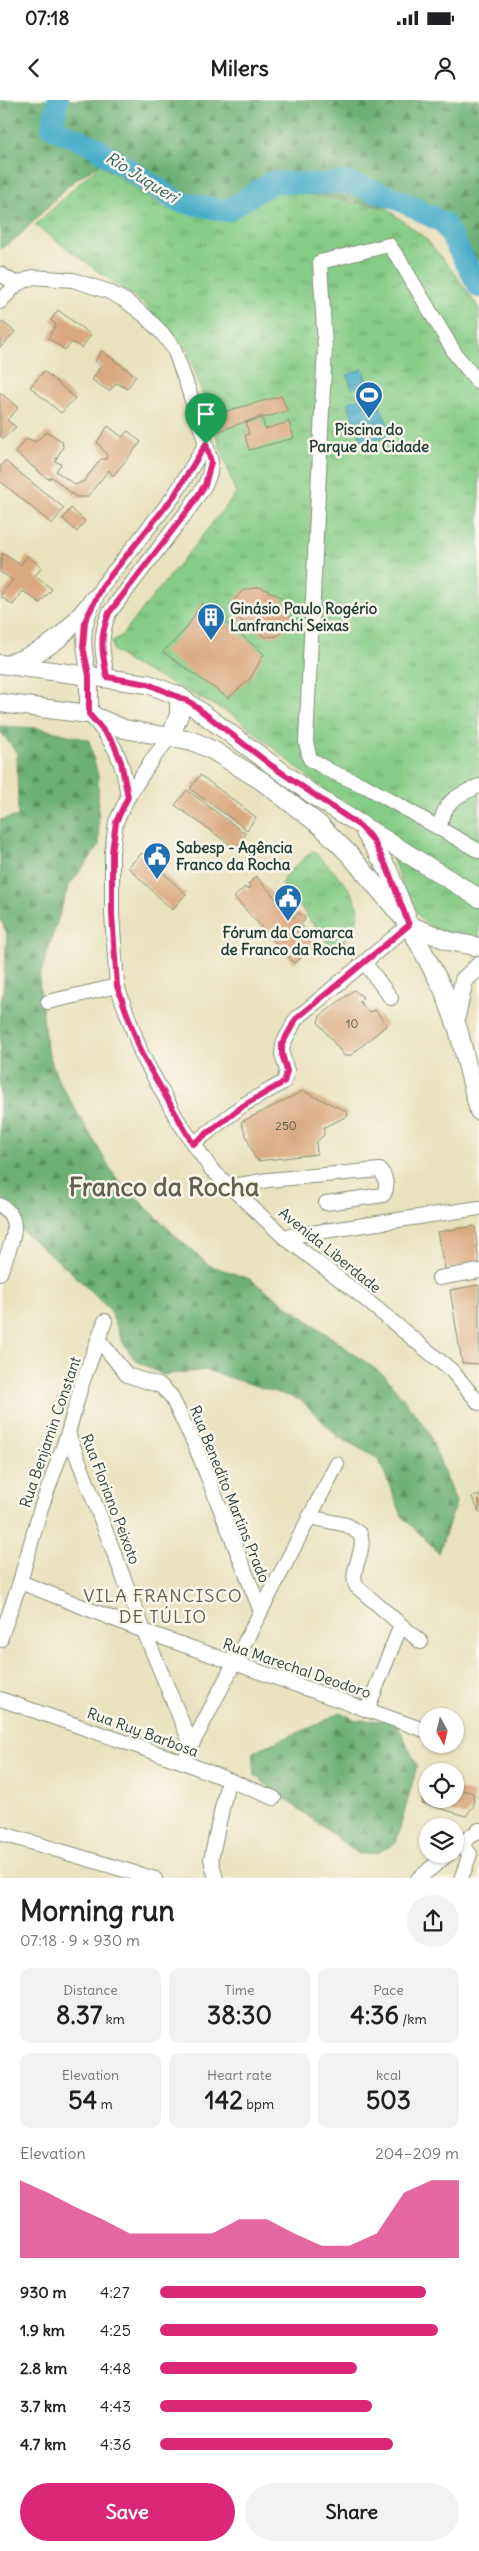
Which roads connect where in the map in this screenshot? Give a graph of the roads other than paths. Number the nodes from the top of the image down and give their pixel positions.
1 (0, 274) edge
2 (17, 284) junction
3 (0, 302) edge
4 (479, 383) edge
5 (206, 444) junction
6 (94, 599) junction
7 (3, 664) edge
8 (89, 675) junction
9 (107, 677) junction
10 (179, 696) junction
11 (0, 702) edge
12 (89, 714) junction
13 (171, 736) junction
14 (479, 786) edge
15 (128, 797) junction
16 (360, 826) junction
17 (440, 828) junction
18 (479, 851) edge
19 (479, 898) edge
20 (409, 925) junction
21 (479, 947) edge
22 (365, 963) junction
23 (479, 966) edge
24 (117, 986) junction
25 (391, 998) dead end
26 (48, 1002) dead end
27 (454, 1022) junction
28 (479, 1111) edge
29 (193, 1144) junction
30 (232, 1186) junction
31 (326, 1203) dead end
32 (0, 1204) edge
33 (479, 1208) edge
34 (284, 1237) junction
35 (479, 1271) edge
36 (0, 1273) edge
37 (439, 1278) dead end
38 (105, 1321) dead end
39 (99, 1340) junction
40 (479, 1403) edge
41 (68, 1433) junction
42 (336, 1464) dead end
43 (309, 1517) junction
44 (20, 1582) junction
45 (260, 1610) junction
46 (401, 1625) junction
47 (144, 1631) junction
48 (0, 1640) edge
49 (421, 1642) dead end
50 (232, 1663) junction
51 (0, 1699) edge
52 (367, 1710) junction
53 (419, 1728) edge
54 (191, 1744) junction
55 (183, 1762) junction
56 (228, 1781) junction
57 (274, 1798) dead end
58 (479, 1830) edge
59 (0, 1833) edge
60 (464, 1841) edge
61 (464, 1850) edge
62 (437, 1863) edge
63 (155, 1878) edge
64 (216, 1878) edge
65 (418, 1878) edge
66 (461, 1878) edge

1 - 2 street
2 - 3 street
2 - 5 street
4 - 17 street
5 - 6 street
5 - 9 street
6 - 7 main road
6 - 8 street
7 - 8 main road
8 - 9 main road
8 - 12 main road
9 - 10 main road
10 - 13 main road
10 - 16 main road
11 - 12 main road
12 - 13 main road
12 - 15 street
13 - 15 street, Avenida Liberdade
13 - 20 main road
14 - 17 street
15 - 24 street, Avenida Liberdade
16 - 19 main road
16 - 20 main road
17 - 18 street
20 - 21 main road
20 - 22 street
20 - 27 main road
22 - 25 street
22 - 29 street
23 - 27 main road
24 - 26 street
24 - 29 street, Avenida Liberdade
27 - 28 main road
29 - 30 street, Avenida Liberdade
30 - 31 street
30 - 34 street, Avenida Liberdade
32 - 36 street
33 - 34 street
34 - 40 street, Avenida Liberdade
35 - 37 street
38 - 39 street, Rua Benjamin Constant
39 - 41 street, Rua Benjamin Constant
39 - 45 street, Rua Benedito Martins Prado
41 - 44 street, Rua Benjamin Constant
41 - 47 street, Rua Floriano Peixoto
42 - 43 street
43 - 45 street
43 - 46 street
44 - 47 street, Rua Marechal Deodoro
44 - 48 street, Rua Benjamin Constant
45 - 50 street
46 - 49 street
46 - 52 street
47 - 50 street, Rua Marechal Deodoro
47 - 54 street, Rua Floriano Peixoto
50 - 52 street, Rua Marechal Deodoro
50 - 54 street
51 - 55 street, Rua Ruy Barbosa
52 - 53 street, Rua Marechal Deodoro
54 - 55 street
55 - 56 street, Rua Ruy Barbosa
56 - 57 street, Rua Ruy Barbosa
56 - 64 street
58 - 60 street
59 - 63 street
61 - 66 street
62 - 65 street

